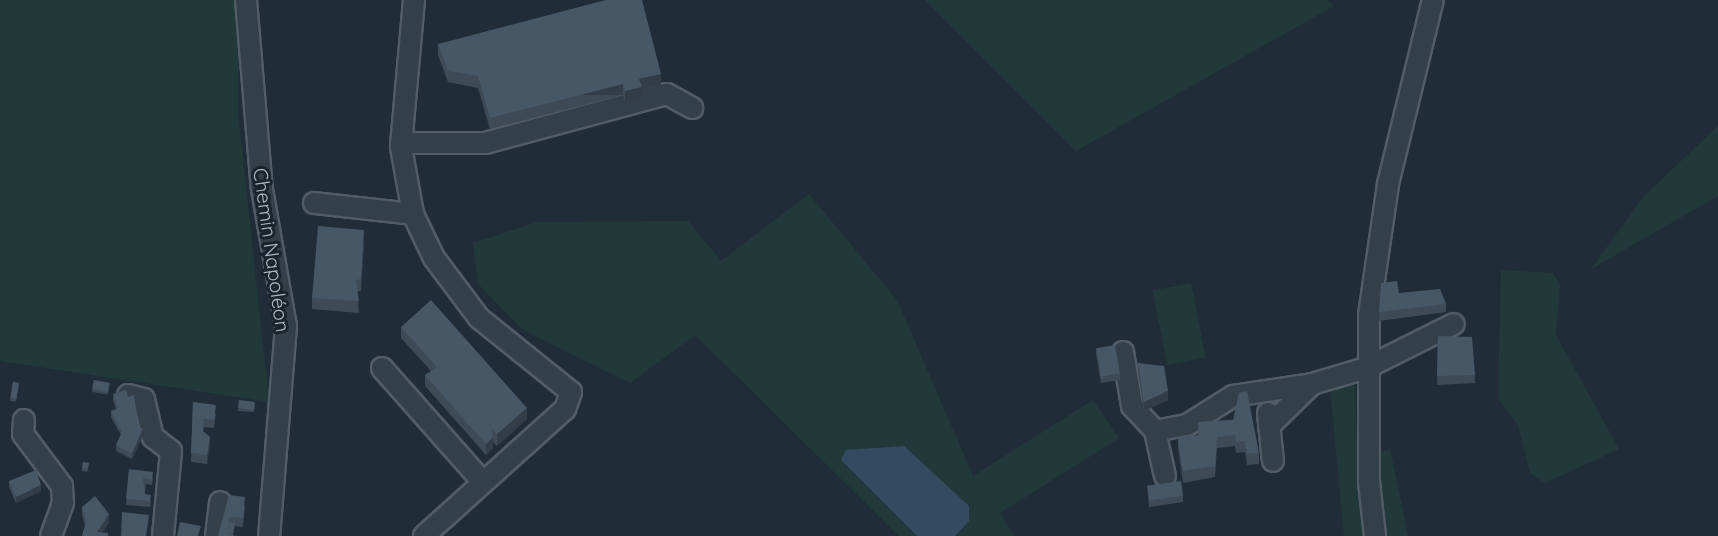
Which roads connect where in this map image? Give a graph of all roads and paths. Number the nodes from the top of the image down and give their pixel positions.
1 (246, 0) edge
2 (414, 0) edge
3 (1432, 0) edge
4 (692, 108) dead end
5 (401, 143) junction
6 (314, 203) dead end
7 (413, 214) junction
8 (1454, 324) dead end
9 (1123, 352) dead end
10 (382, 368) dead end
11 (1366, 368) junction
12 (1312, 384) junction
13 (128, 395) edge
14 (24, 420) dead end
15 (1155, 431) junction
16 (1273, 461) dead end
17 (1165, 476) dead end
18 (483, 482) junction
19 (220, 502) dead end
20 (51, 536) edge
21 (163, 536) edge
22 (216, 536) edge
23 (269, 536) edge
24 (424, 536) edge
25 (1376, 536) edge

1 - 23 street, Chemin Napoléon
2 - 5 street
3 - 11 street
4 - 5 street
5 - 7 street
6 - 7 street
7 - 18 street
8 - 11 street
9 - 15 street
10 - 18 street
11 - 12 street
11 - 25 street
12 - 15 street
12 - 16 street
13 - 21 street
14 - 20 street
15 - 17 street
18 - 24 street
19 - 22 street

